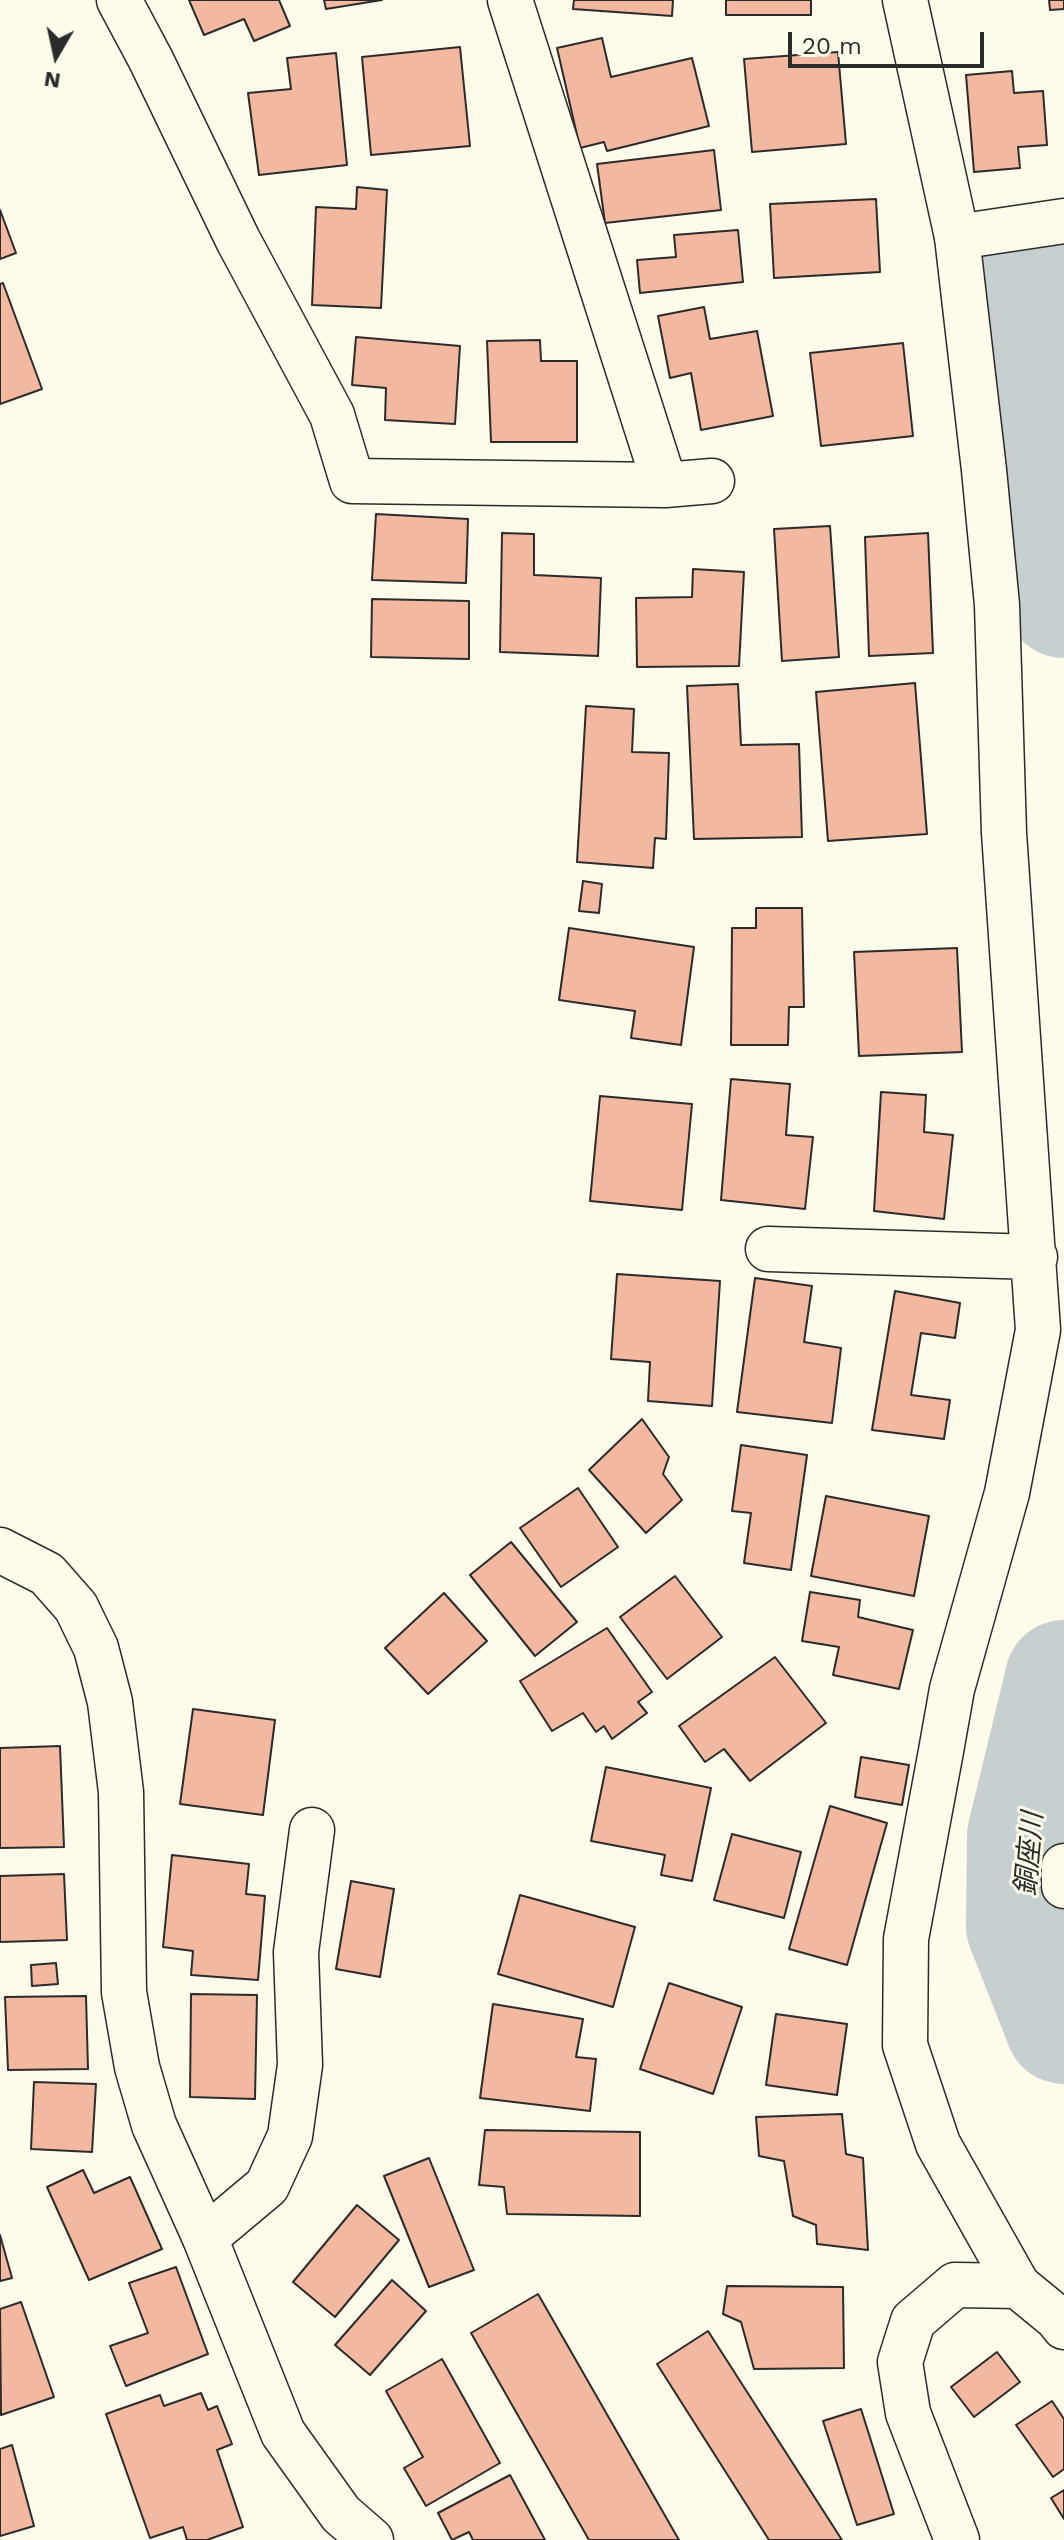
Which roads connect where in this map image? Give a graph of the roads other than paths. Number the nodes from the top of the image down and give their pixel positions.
1 (119, 0) edge
2 (510, 0) edge
3 (905, 0) edge
4 (1064, 221) edge
5 (957, 237) junction
6 (712, 481) dead end
7 (665, 485) junction
8 (768, 1249) dead end
9 (1035, 1257) junction
10 (0, 1550) edge
11 (312, 1830) dead end
12 (1064, 1866) edge
13 (1064, 1886) edge
14 (205, 2238) junction
15 (1018, 2286) junction
16 (1064, 2327) edge
17 (371, 2540) edge
18 (957, 2540) edge

1 - 7 street
2 - 7 street
3 - 5 street
4 - 5 street
5 - 9 street
6 - 7 street
8 - 9 street
9 - 15 street
10 - 14 street
11 - 14 street
12 - 13 street
14 - 17 street
15 - 16 street
15 - 18 street

